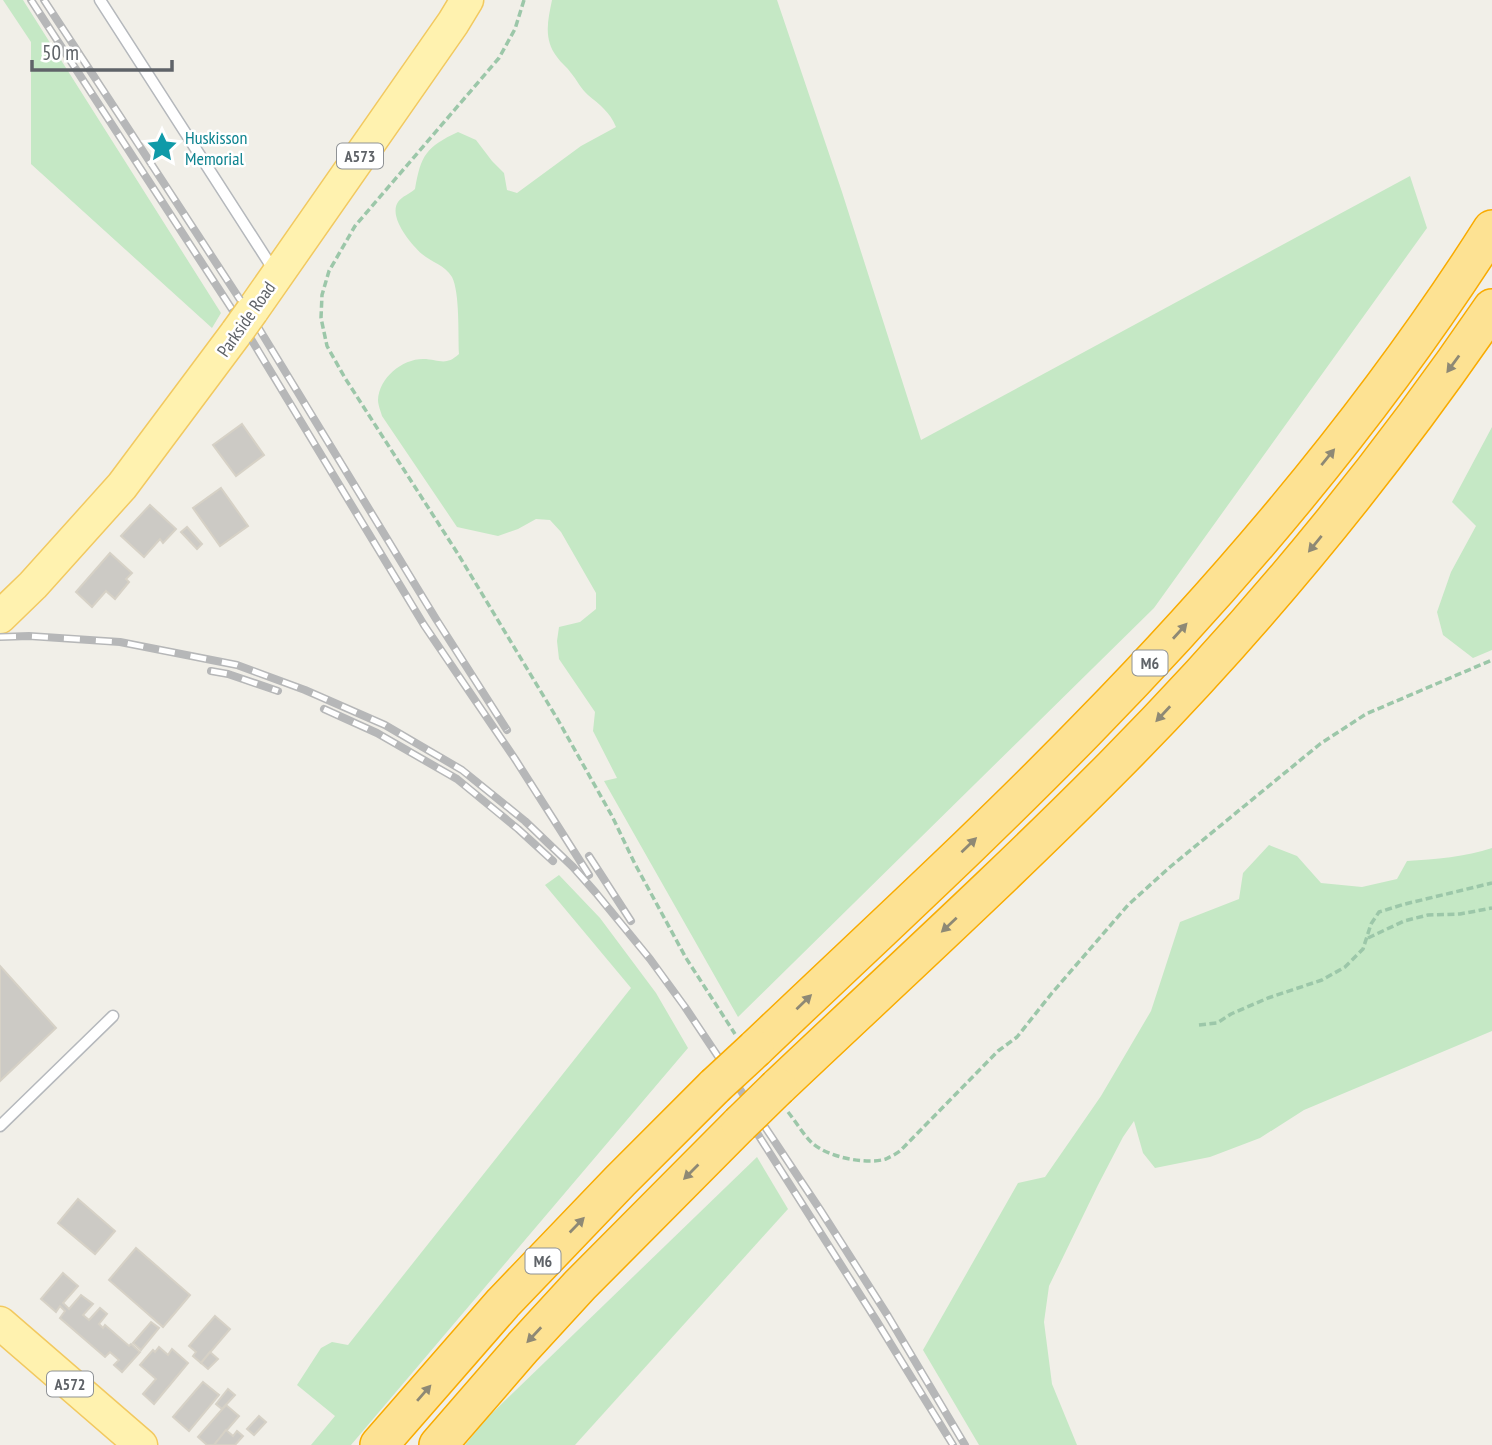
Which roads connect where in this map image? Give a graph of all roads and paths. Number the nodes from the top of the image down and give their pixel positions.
1 (100, 0) edge
2 (467, 0) edge
3 (524, 0) edge
4 (1492, 229) edge
5 (277, 275) junction
6 (1492, 308) edge
7 (0, 618) edge
8 (1492, 660) edge
9 (1492, 883) edge
10 (1492, 908) edge
11 (1368, 938) junction
12 (113, 1016) dead end
13 (1199, 1025) dead end
14 (747, 1044) junction
15 (783, 1100) junction
16 (0, 1126) edge
17 (0, 1323) edge
18 (141, 1445) edge
19 (379, 1445) edge
20 (438, 1445) edge

1 - 5 lane
2 - 5 main road, Parkside Road / A573
3 - 14 path
14 -> 4 highway, M6
5 - 7 main road, Parkside Road / A573
6 -> 15 highway, M6
8 - 15 path
9 - 11 path
10 - 11 path
11 - 13 path
12 - 16 lane
19 -> 14 highway, M6, bridge
15 -> 20 highway, M6, bridge
17 - 18 main road, A572

